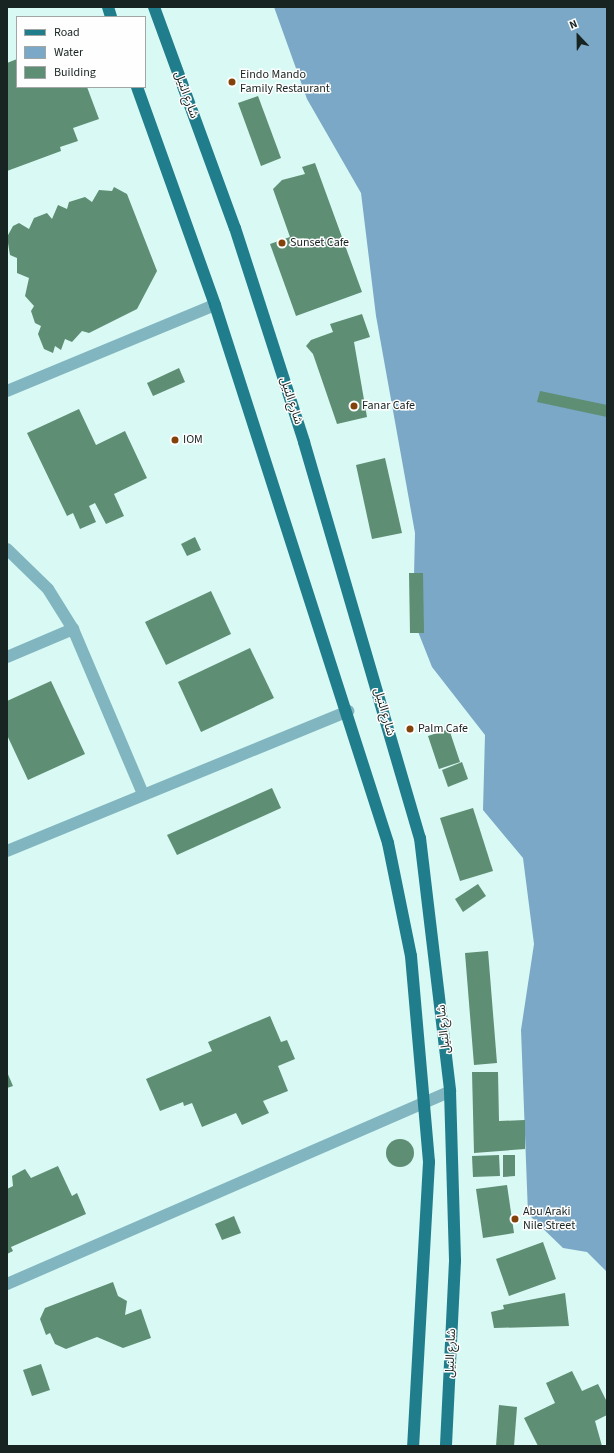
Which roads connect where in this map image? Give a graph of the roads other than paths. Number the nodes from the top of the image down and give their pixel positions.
1 (154, 7) edge
2 (137, 88) edge
3 (215, 306) junction
4 (7, 391) edge
5 (7, 549) edge
6 (73, 629) junction
7 (7, 657) edge
8 (348, 711) junction
9 (143, 794) junction
10 (7, 851) edge
11 (450, 1091) junction
12 (425, 1100) junction
13 (7, 1284) edge
14 (413, 1446) edge
15 (446, 1446) edge

1 - 11 main road, شارع النيل
2 - 3 main road
3 - 4 street
3 - 8 main road
5 - 6 street
6 - 7 street
6 - 9 street
8 - 9 street
8 - 12 main road
9 - 10 street
11 - 12 street
11 - 15 main road, شارع النيل
12 - 13 street
12 - 14 main road

